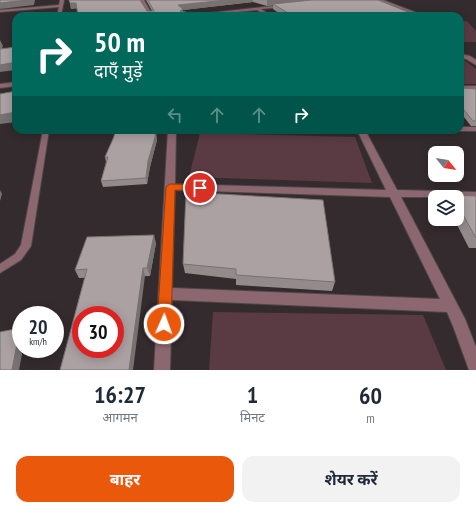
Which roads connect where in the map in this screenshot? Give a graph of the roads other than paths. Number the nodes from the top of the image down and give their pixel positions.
1 (62, 0) edge
2 (142, 0) edge
3 (380, 0) edge
4 (61, 6) junction
5 (287, 6) edge
6 (258, 9) junction
7 (0, 11) edge
8 (60, 12) edge
9 (149, 12) edge
10 (226, 12) edge
11 (263, 12) edge
12 (412, 12) edge
13 (464, 56) edge
14 (476, 62) edge
15 (12, 84) edge
16 (0, 86) edge
17 (464, 88) edge
18 (476, 88) edge
19 (464, 129) edge
20 (476, 130) edge
21 (45, 134) edge
22 (172, 134) edge
23 (363, 134) edge
24 (170, 187) junction
25 (395, 194) junction
26 (476, 196) edge
27 (0, 269) edge
28 (165, 294) junction
29 (451, 306) junction
30 (476, 367) edge
31 (162, 370) edge

1 - 4 lane
2 - 9 lane
3 - 12 lane
4 - 7 lane
4 - 8 lane
5 - 6 lane
6 - 10 lane
6 - 11 lane
13 - 14 street
15 - 16 street
17 - 18 street
19 - 20 street
21 - 27 lane
22 - 24 street
23 - 25 street
24 - 25 street
24 - 28 street
25 - 26 street
25 - 29 street
28 - 29 street
28 - 31 street
29 - 30 street

